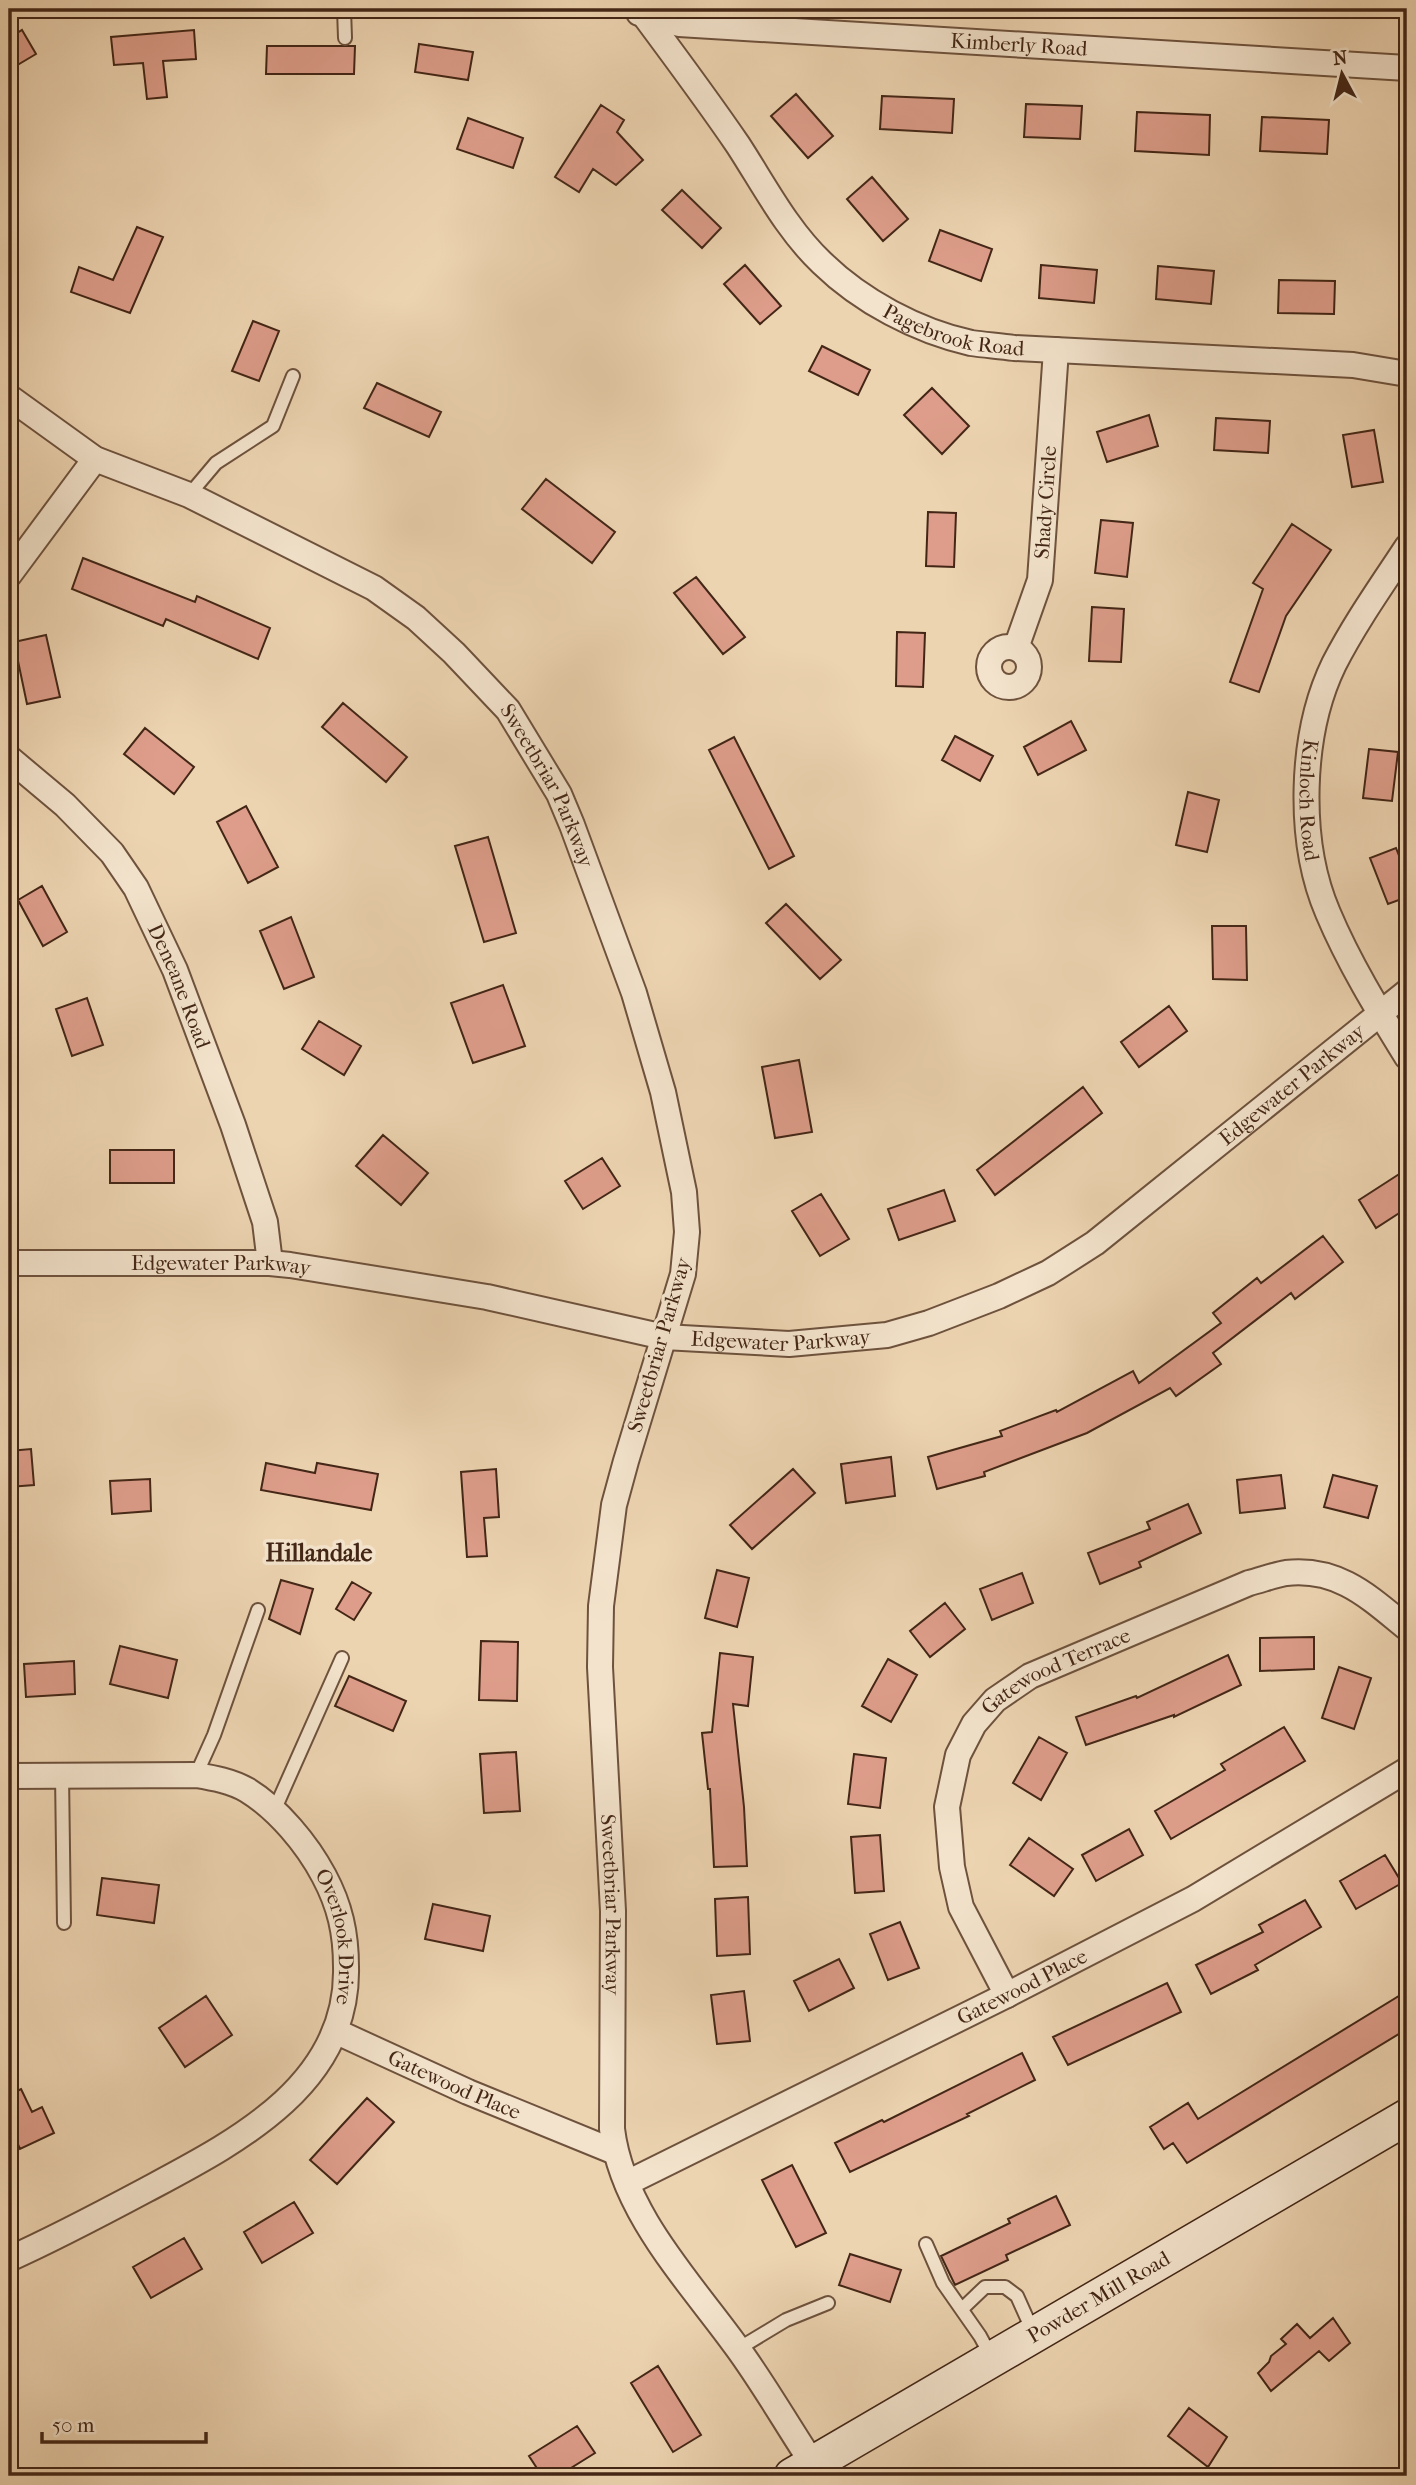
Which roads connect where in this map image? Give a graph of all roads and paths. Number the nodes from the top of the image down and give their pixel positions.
1 (344, 9) edge
2 (638, 12) edge
3 (345, 38) dead end
4 (1407, 68) edge
5 (1056, 350) junction
6 (1407, 374) edge
7 (293, 376) dead end
8 (9, 397) edge
9 (95, 459) junction
10 (189, 495) junction
11 (1407, 547) edge
12 (9, 575) edge
13 (1016, 648) dead end
14 (9, 758) edge
15 (1407, 992) edge
16 (1381, 1015) junction
17 (1407, 1057) edge
18 (9, 1263) edge
19 (270, 1263) junction
20 (664, 1337) junction
21 (258, 1610) dead end
22 (1407, 1628) edge
23 (342, 1658) dead end
24 (1407, 1770) edge
25 (62, 1774) junction
26 (196, 1775) junction
27 (9, 1776) edge
28 (274, 1811) junction
29 (64, 1923) dead end
30 (1007, 1995) junction
31 (335, 2031) junction
32 (1407, 2117) edge
33 (615, 2152) junction
34 (627, 2183) junction
35 (926, 2244) dead end
36 (9, 2259) edge
37 (828, 2303) dead end
38 (962, 2309) junction
39 (1034, 2334) junction
40 (738, 2349) junction
41 (993, 2359) junction
42 (802, 2470) edge

1 - 3 lane
2 - 4 street, Kimberly Road
2 - 5 street, Pagebrook Road
5 - 6 street, Pagebrook Road
5 - 13 street, Shady Circle
7 - 10 lane
8 - 9 street, Sweetbriar Parkway
9 - 10 street, Sweetbriar Parkway
9 - 12 street
10 - 20 street, Sweetbriar Parkway
11 - 16 street, Kinloch Road
14 - 19 street, Deneane Road
15 - 16 street, Edgewater Parkway
16 - 17 street, Kinloch Road
16 - 20 street, Edgewater Parkway
18 - 19 street, Edgewater Parkway
19 - 20 street, Edgewater Parkway
20 - 33 street, Sweetbriar Parkway
21 - 26 lane
22 - 30 street, Gatewood Terrace
23 - 28 lane
24 - 30 street, Gatewood Place
25 - 26 street, Overlook Drive
25 - 27 street, Overlook Drive
25 - 29 lane
26 - 28 street, Overlook Drive
28 - 31 street, Overlook Drive
30 - 34 street, Gatewood Place
31 - 33 street, Gatewood Place
31 - 36 street, Overlook Drive
32 - 39 main road, Powder Mill Road
33 - 34 street, Sweetbriar Parkway
34 - 40 street, Sweetbriar Parkway
35 - 38 lane
37 - 40 lane
38 - 39 lane
38 - 41 lane
39 - 41 main road, Powder Mill Road
40 - 42 street, Sweetbriar Parkway
41 - 42 main road, Powder Mill Road

